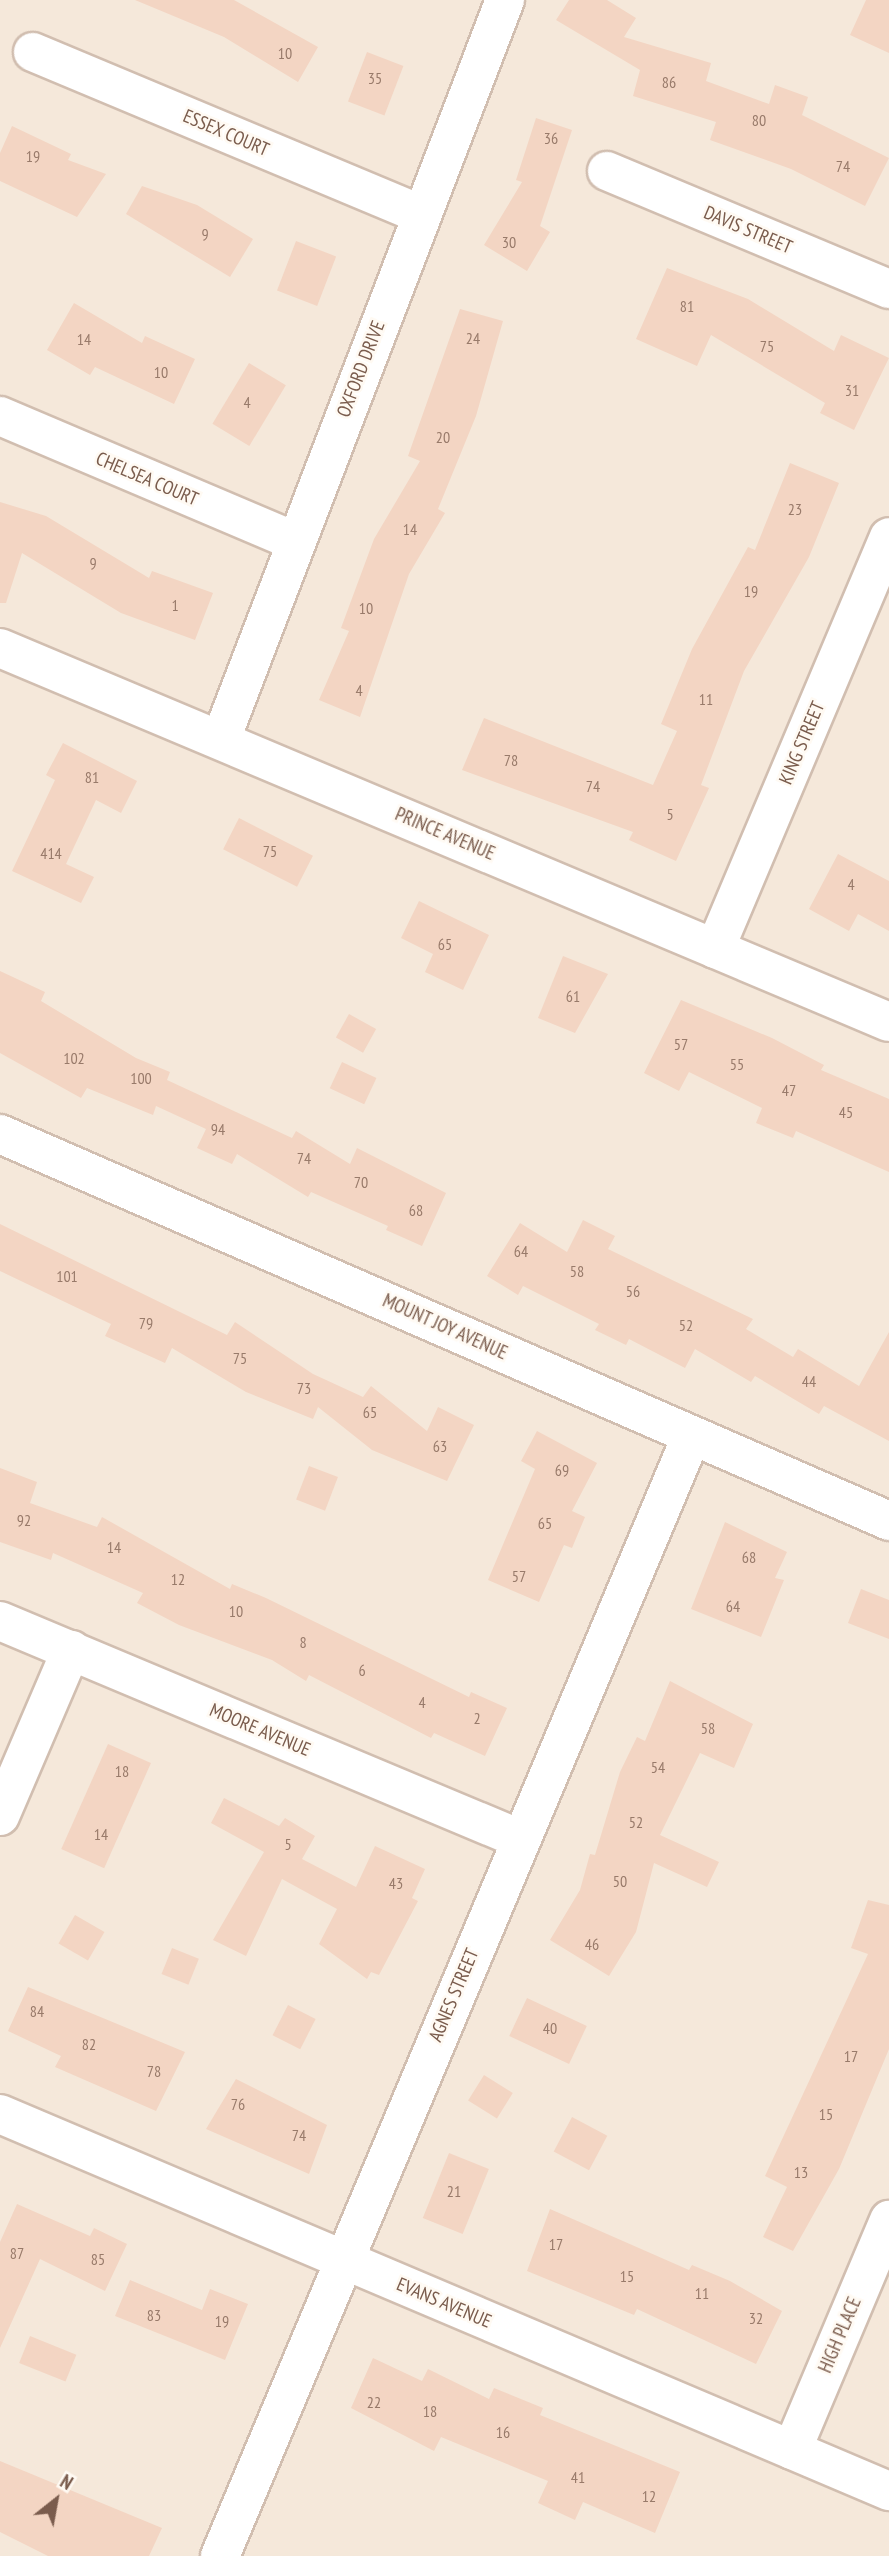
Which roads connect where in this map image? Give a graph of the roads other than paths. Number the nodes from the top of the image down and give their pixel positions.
1 (505, 0) edge
2 (33, 52) dead end
3 (607, 171) dead end
4 (420, 214) junction
5 (889, 289) edge
6 (0, 416) edge
7 (889, 537) edge
8 (295, 541) junction
9 (1, 651) edge
10 (221, 740) junction
11 (715, 949) junction
12 (889, 1022) edge
13 (0, 1134) edge
14 (692, 1435) junction
15 (889, 1521) edge
16 (0, 1621) edge
17 (71, 1650) junction
18 (0, 1816) edge
19 (520, 1839) junction
20 (0, 2114) edge
21 (889, 2220) edge
22 (342, 2260) junction
23 (792, 2450) junction
24 (889, 2491) edge
25 (220, 2556) edge

1 - 4 street, OXFORD DRIVE
2 - 4 street, ESSEX COURT
3 - 5 street, DAVIS STREET
4 - 8 street, OXFORD DRIVE
6 - 8 street, CHELSEA COURT
7 - 11 street, KING STREET
8 - 10 street, OXFORD DRIVE
9 - 10 street, PRINCE AVENUE
10 - 11 street, PRINCE AVENUE
11 - 12 street, PRINCE AVENUE
13 - 14 street, MOUNT JOY AVENUE
14 - 15 street, MOUNT JOY AVENUE
14 - 19 street, AGNES STREET
16 - 17 street, MOORE AVENUE
17 - 18 street
17 - 19 street, MOORE AVENUE
19 - 22 street, AGNES STREET
20 - 22 street, EVANS AVENUE
21 - 23 street, HIGH PLACE
22 - 23 street, EVANS AVENUE
22 - 25 street, AGNES STREET
23 - 24 street, EVANS AVENUE

